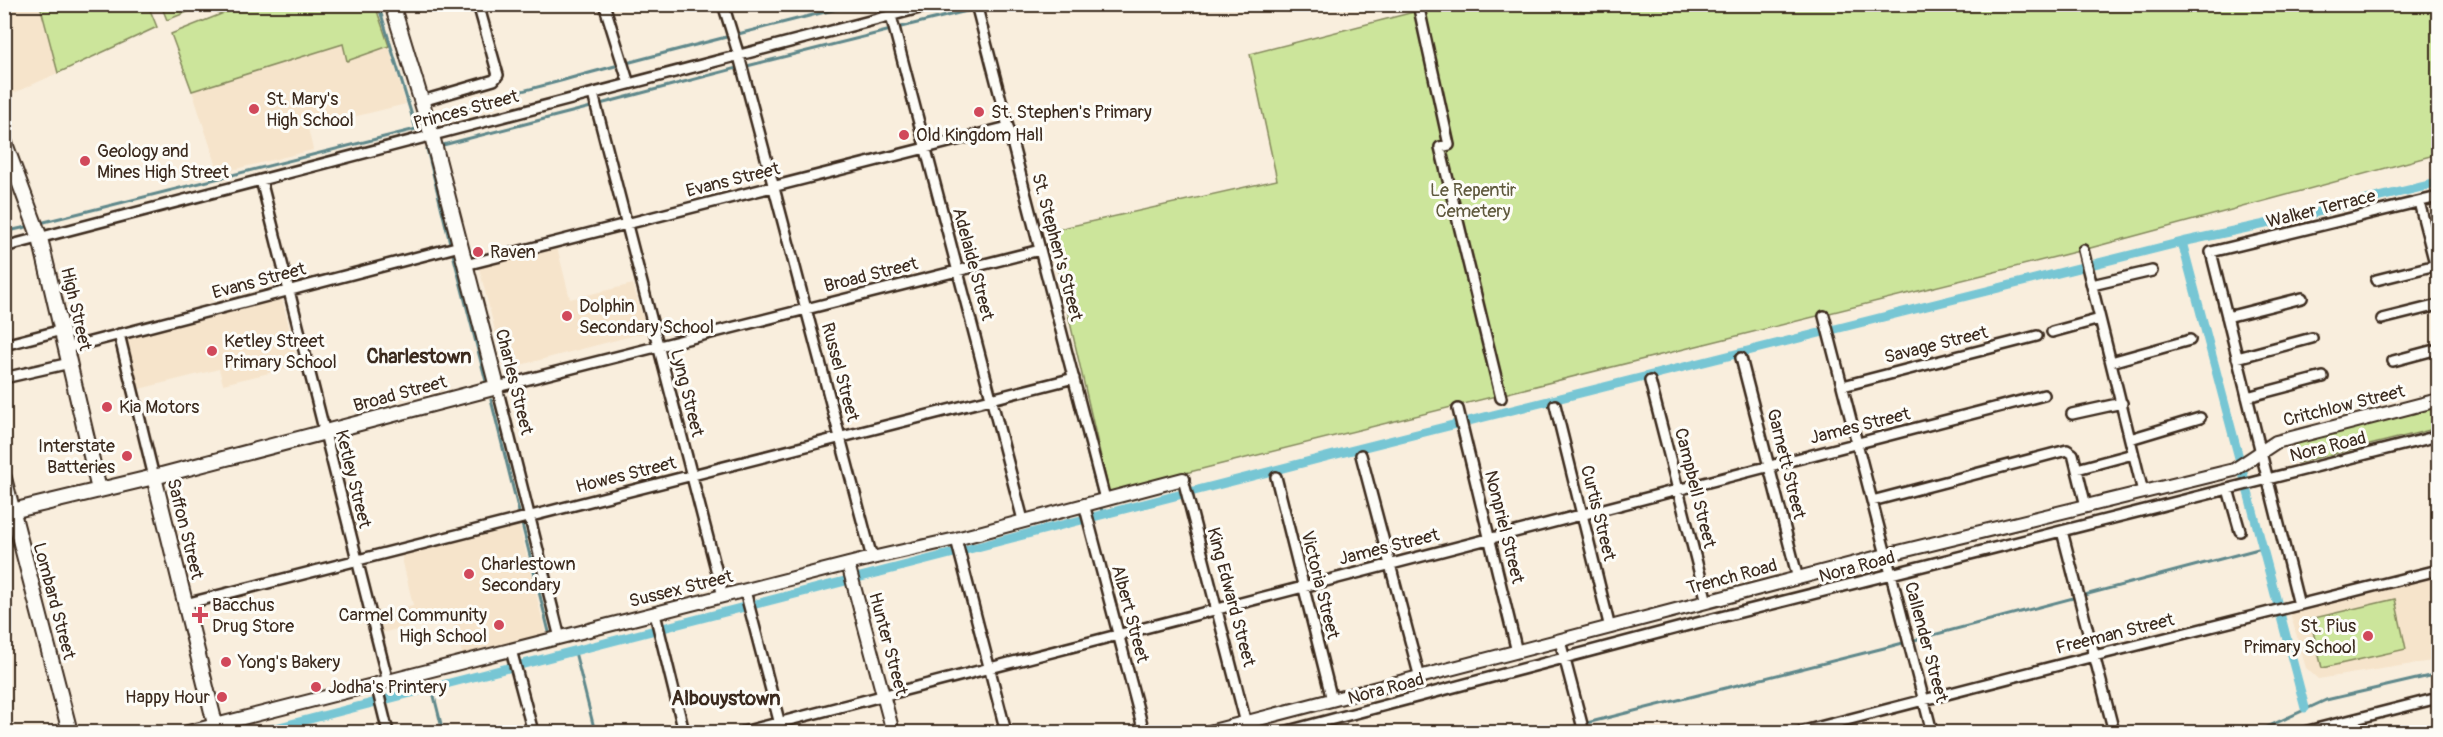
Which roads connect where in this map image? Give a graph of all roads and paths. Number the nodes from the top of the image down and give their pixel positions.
1 (392, 4) edge
2 (478, 4) edge
3 (604, 4) edge
4 (723, 4) edge
5 (935, 4) edge
6 (976, 4) edge
7 (1418, 4) edge
8 (907, 8) edge
9 (891, 16) junction
10 (739, 56) junction
11 (629, 84) junction
12 (592, 94) junction
13 (422, 101) junction
14 (1008, 127) junction
15 (432, 136) junction
16 (4, 141) edge
17 (926, 148) junction
18 (261, 180) junction
19 (774, 186) junction
20 (2439, 197) edge
21 (2419, 202) junction
22 (626, 224) junction
23 (40, 238) junction
24 (460, 246) junction
25 (4, 247) edge
26 (1040, 250) junction
27 (2083, 250) dead end
28 (465, 264) junction
29 (2436, 265) junction
30 (958, 271) junction
31 (2152, 272) dead end
32 (2439, 275) edge
33 (2376, 280) dead end
34 (2092, 285) junction
35 (289, 290) junction
36 (2302, 298) dead end
37 (2439, 305) edge
38 (806, 310) junction
39 (2227, 317) junction
40 (1825, 318) dead end
41 (2100, 319) junction
42 (2382, 319) dead end
43 (62, 330) junction
44 (2052, 332) dead end
45 (119, 334) junction
46 (2037, 336) dead end
47 (2312, 338) dead end
48 (2190, 340) dead end
49 (4, 345) edge
50 (658, 347) junction
51 (67, 348) junction
52 (2439, 349) edge
53 (1741, 358) dead end
54 (2237, 358) junction
55 (2393, 361) dead end
56 (2111, 362) junction
57 (70, 363) junction
58 (2323, 377) dead end
59 (4, 378) edge
60 (1074, 378) junction
61 (1650, 381) dead end
62 (1843, 386) junction
63 (497, 387) junction
64 (2044, 395) dead end
65 (2247, 397) junction
66 (1501, 398) dead end
67 (992, 399) junction
68 (2439, 400) edge
69 (2122, 403) junction
70 (1555, 405) dead end
71 (1458, 409) dead end
72 (2072, 414) dead end
73 (2200, 418) dead end
74 (325, 432) junction
75 (2439, 436) edge
76 (840, 438) junction
77 (2130, 439) junction
78 (1857, 443) junction
79 (2261, 452) junction
80 (2133, 454) junction
81 (1360, 455) dead end
82 (1769, 466) junction
83 (2077, 469) junction
84 (691, 475) junction
85 (154, 477) junction
86 (1276, 477) dead end
87 (4, 478) edge
88 (1183, 479) joint
89 (2267, 479) junction
90 (2228, 489) junction
91 (99, 490) junction
92 (1678, 490) junction
93 (2143, 492) junction
94 (1106, 499) junction
95 (1872, 501) junction
96 (1084, 504) junction
97 (2086, 506) junction
98 (12, 511) junction
99 (1582, 514) junction
100 (530, 517) junction
101 (1023, 520) junction
102 (2062, 531) junction
103 (2240, 531) dead end
104 (956, 538) junction
105 (1489, 538) junction
106 (1886, 555) junction
107 (872, 558) junction
108 (357, 561) junction
109 (1390, 564) junction
110 (850, 569) junction
111 (2439, 570) edge
112 (1891, 575) junction
113 (1798, 579) junction
114 (1303, 586) junction
115 (746, 595) junction
116 (723, 596) junction
117 (1707, 602) junction
118 (185, 604) junction
119 (2299, 605) junction
120 (1217, 609) junction
121 (655, 617) junction
122 (1610, 628) junction
123 (1118, 634) junction
124 (560, 638) junction
125 (1560, 641) junction
126 (1517, 652) junction
127 (512, 655) junction
128 (2094, 656) junction
129 (1565, 659) junction
130 (988, 669) junction
131 (1420, 678) junction
132 (381, 687) junction
133 (883, 695) junction
134 (2439, 698) edge
135 (1332, 700) junction
136 (1923, 700) junction
137 (1246, 723) junction
138 (781, 728) edge
139 (217, 729) edge
140 (70, 732) edge
141 (188, 732) edge
142 (388, 732) edge
143 (533, 732) edge
144 (684, 732) edge
145 (743, 732) edge
146 (893, 732) edge
147 (1006, 732) edge
148 (1144, 732) edge
149 (1209, 732) edge
150 (1284, 732) edge
151 (1584, 732) edge
152 (1800, 732) edge
153 (1932, 732) edge
154 (2114, 732) edge
155 (2304, 732) edge

1 - 13 main road, Charles Street
2 - 13 street
3 - 11 street
4 - 10 street, Russel Street
5 - 8 street, Princes Street
6 - 14 street, St. Stephen's Street
7 - 66 street
8 - 9 street, Princes Street
9 - 10 street, Princes Street
9 - 17 street, Adelaide Street
10 - 11 street, Princes Street
10 - 19 street, Russel Street
11 - 12 street, Princes Street
12 - 15 street, Princes Street
12 - 22 street, Lyng Street
13 - 15 main road, Charles Street
14 - 17 street, Evans Street
14 - 26 street, St. Stephen's Street
15 - 18 street, Princes Street
15 - 24 main road, Charles Street
16 - 23 main road, High Street
17 - 19 street, Evans Street
17 - 30 street, Adelaide Street
18 - 23 street, Princes Street
18 - 35 street, Ketley Street
19 - 22 street, Evans Street
19 - 38 street, Russel Street
20 - 21 street, Walker Terrace
21 - 29 street
21 - 39 street, Walker Terrace
22 - 28 street, Evans Street
22 - 50 street, Lyng Street
23 - 25 street, Princes Street
23 - 43 main road, High Street
24 - 28 main road, Charles Street
24 - 35 street, Evans Street
26 - 30 street, Broad Street
26 - 60 street, St. Stephen's Street
27 - 34 street
28 - 63 main road, Charles Street
29 - 32 street
29 - 33 street
30 - 38 street, Broad Street
30 - 67 street, Adelaide Street
31 - 34 street
34 - 41 street
35 - 45 street, Evans Street
35 - 74 street, Ketley Street
36 - 39 street
37 - 42 street
38 - 50 street, Broad Street
38 - 76 street, Russel Street
39 - 54 street
40 - 62 street, Callender Street
41 - 44 street
41 - 56 street
43 - 49 street
43 - 51 main road, High Street
45 - 51 street, Evans Street
45 - 85 street, Saffon Street
46 - 62 street, Savage Street
47 - 54 street
48 - 56 street
50 - 63 street, Broad Street
50 - 84 street, Lyng Street
51 - 57 main road, High Street
52 - 55 street
53 - 82 street, Garnett Street
54 - 65 street
56 - 69 street
57 - 59 street
57 - 91 main road, High Street
58 - 65 street
60 - 67 street, Howes Street
60 - 94 street, St. Stephen's Street
61 - 92 street, Campbell Street
62 - 78 street, Callender Street
63 - 74 main road, Broad Street
63 - 100 street, Charles Street
64 - 78 street, James Street
65 - 79 street
67 - 76 street, Howes Street
67 - 101 street, Adelaide Street
68 - 79 street, Critchlow Street
69 - 72 street
69 - 77 street
70 - 99 street, Curtis Street
71 - 105 street, Nonpriel Street
73 - 77 street
74 - 85 main road, Broad Street
74 - 108 street, Ketley Street
75 - 89 street, Nora Road
76 - 84 street, Howes Street
76 - 107 street, Russel Street
77 - 80 street
78 - 82 street, James Street
78 - 95 street, Callender Street
79 - 89 street
79 - 93 street, Trench Road
80 - 83 street
80 - 93 street
81 - 109 street
82 - 92 street, James Street
82 - 113 street, Garnett Street
83 - 95 street
83 - 97 street
84 - 100 street, Howes Street
84 - 116 street, Lyng Street
85 - 91 main road, Broad Street
85 - 118 main road, Saffon Street
86 - 114 street, Victoria Street
87 - 98 main road, Lombard Street
88 - 94 street, Sussex Street
88 - 120 street, King Edward Street
89 - 90 street, Nora Road
89 - 119 street
90 - 102 street, Nora Road
90 - 103 street
91 - 98 main road, Broad Street
92 - 99 street, James Street
92 - 117 street, Campbell Street
93 - 97 street, Trench Road
94 - 96 street, Sussex Street
95 - 106 street, Callender Street
96 - 101 street, Sussex Street
96 - 123 street, Albert Street
97 - 106 street, Trench Road
98 - 140 main road, Lombard Street
99 - 105 street, James Street
99 - 122 street, Curtis Street
100 - 108 street, Howes Street
100 - 124 street, Charles Street
101 - 104 street, Sussex Street
102 - 112 street, Nora Road
102 - 128 street
104 - 107 street, Sussex Street
104 - 130 street
105 - 109 street, James Street
105 - 126 street, Nonpriel Street
106 - 112 street, Callender Street
106 - 113 street, Trench Road
107 - 110 street, Sussex Street
108 - 118 street, Howes Street
108 - 132 street, Ketley Street
109 - 114 street, James Street
109 - 131 street
110 - 115 street, Sussex Street
110 - 133 street, Hunter Street
111 - 119 street, Freeman Street
112 - 129 street, Nora Road
112 - 136 street, Callender Street
113 - 117 street, Trench Road
114 - 120 street, James Street
114 - 135 street, Victoria Street
115 - 116 street, Sussex Street
115 - 138 street
116 - 121 street, Sussex Street
117 - 122 street, Trench Road
118 - 139 main road, Saffon Street
119 - 128 street, Freeman Street
120 - 123 street, James Street
120 - 137 street, King Edward Street
121 - 124 street, Sussex Street
121 - 144 street
122 - 125 street, Trench Road
123 - 130 street, James Street
123 - 148 street, Albert Street
124 - 127 street, Sussex Street
125 - 126 street, Trench Road
125 - 129 street
126 - 131 street, Trench Road
127 - 132 street, Sussex Street
127 - 143 street
128 - 136 street, Freeman Street
128 - 154 street
129 - 150 street, Nora Road
129 - 151 street
130 - 133 street, James Street
130 - 147 street
131 - 135 street, Trench Road
132 - 139 street, Sussex Street
132 - 142 street, Ketley Street
133 - 138 street, James Street
133 - 146 street, Hunter Street
134 - 155 street
135 - 137 street, Trench Road
136 - 152 street, Freeman Street
136 - 153 street, Callender Street
137 - 149 street, Trench Road
138 - 145 street, James Street
139 - 141 street, Sussex Street

